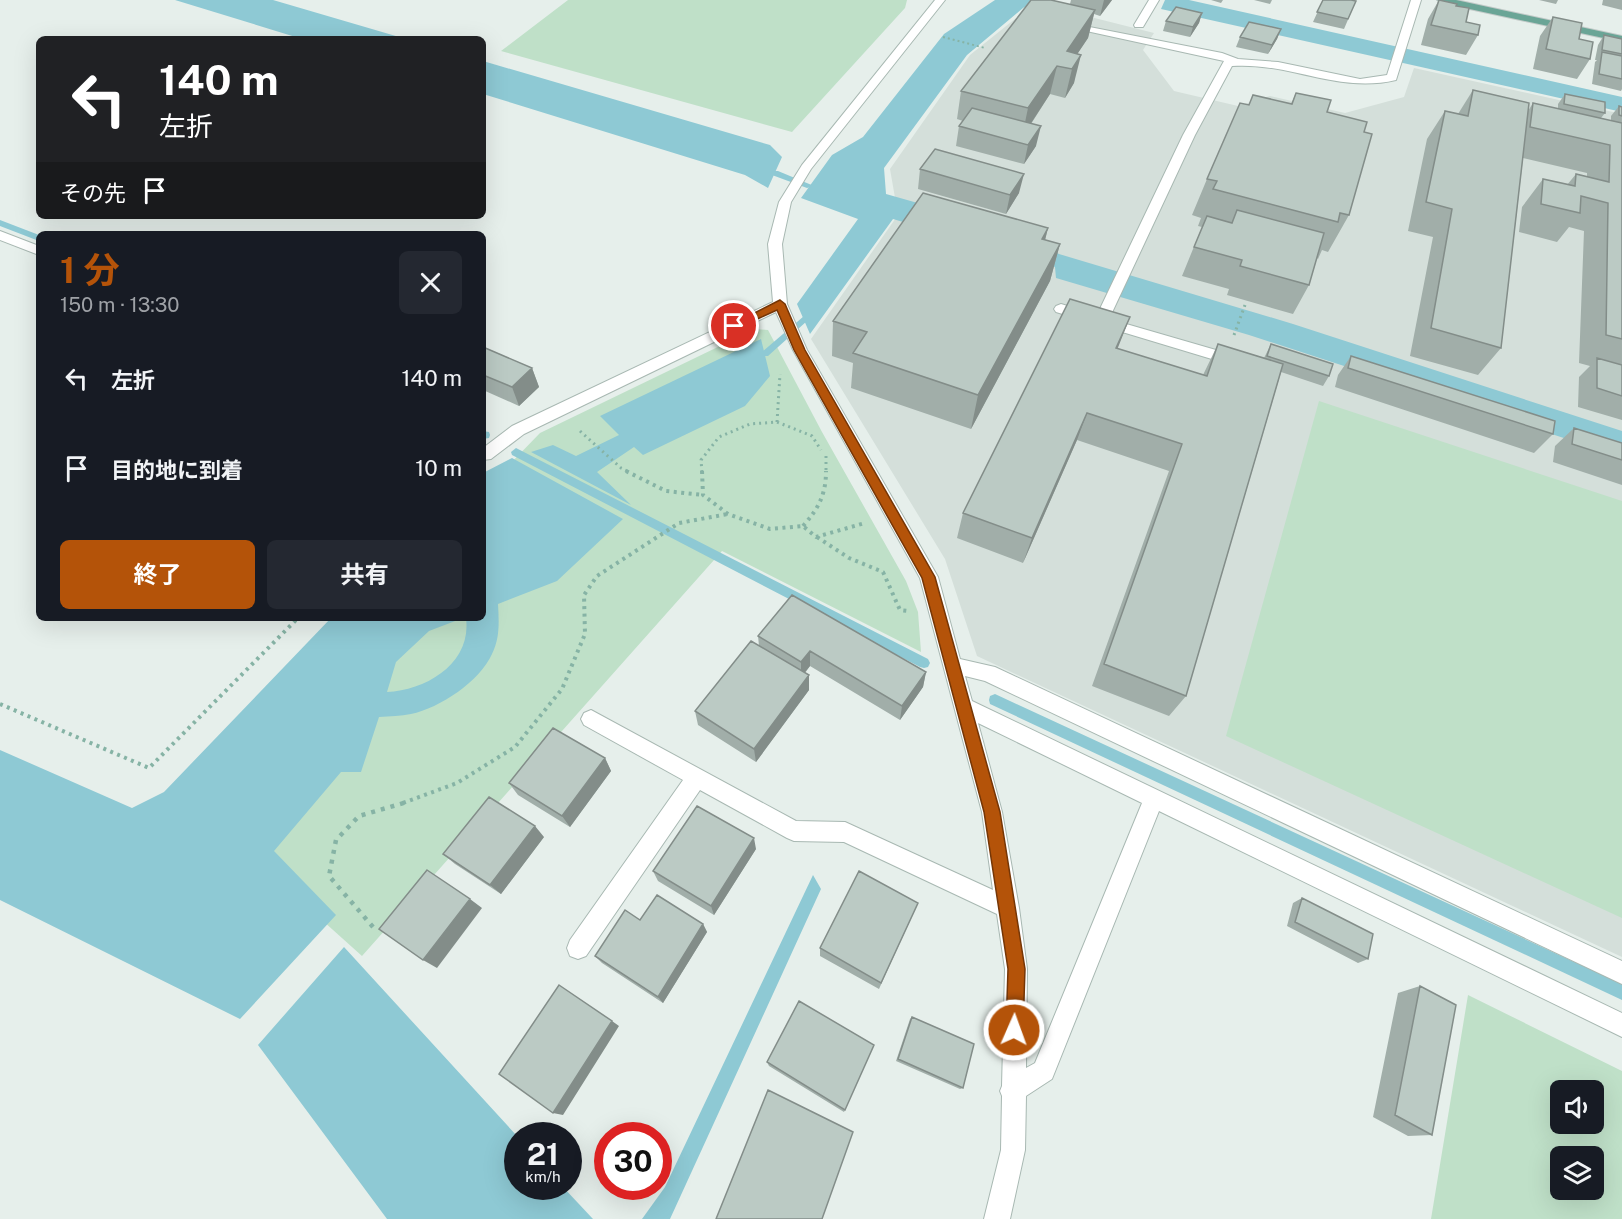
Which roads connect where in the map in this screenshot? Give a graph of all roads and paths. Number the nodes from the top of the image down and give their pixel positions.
1 (940, 0) edge
2 (1154, 0) edge
3 (1416, 0) edge
4 (1442, 0) edge
5 (1051, 20) edge
6 (1139, 25) dead end
7 (933, 35) dead end
8 (1622, 39) edge
9 (985, 48) dead end
10 (1236, 62) junction
11 (0, 235) edge
12 (36, 250) edge
13 (1245, 305) dead end
14 (782, 309) junction
15 (1061, 309) dead end
16 (1101, 321) junction
17 (1233, 336) dead end
18 (1250, 366) edge
19 (779, 371) dead end
20 (558, 411) junction
21 (777, 422) junction
22 (486, 454) edge
23 (703, 495) junction
24 (728, 514) junction
25 (894, 515) junction
26 (803, 526) junction
27 (816, 537) junction
28 (939, 614) junction
29 (295, 621) edge
30 (952, 665) junction
31 (0, 704) edge
32 (963, 706) junction
33 (591, 719) dead end
34 (697, 777) junction
35 (1153, 800) junction
36 (1008, 908) junction
37 (373, 927) dead end
38 (578, 948) dead end
39 (1622, 973) edge
40 (1622, 1025) edge
41 (1012, 1091) junction
42 (997, 1219) edge

1 - 14 street
2 - 6 street
3 - 10 street
4 - 8 main road
5 - 10 street
7 - 9 path
10 - 16 street
11 - 12 street
13 - 17 path
14 - 20 street
14 - 25 street
15 - 16 street
16 - 18 street
19 - 21 path
20 - 22 street
20 - 23 path
21 - 23 path
21 - 26 path
23 - 24 path
24 - 26 path
24 - 37 path
25 - 27 path
25 - 28 street
26 - 27 path
27 - 28 path
28 - 30 street
29 - 31 path
30 - 32 street
30 - 39 street
32 - 35 street
32 - 36 street
33 - 34 street
34 - 36 street
34 - 38 street
35 - 40 street
35 - 41 street
36 - 41 street
41 - 42 street

